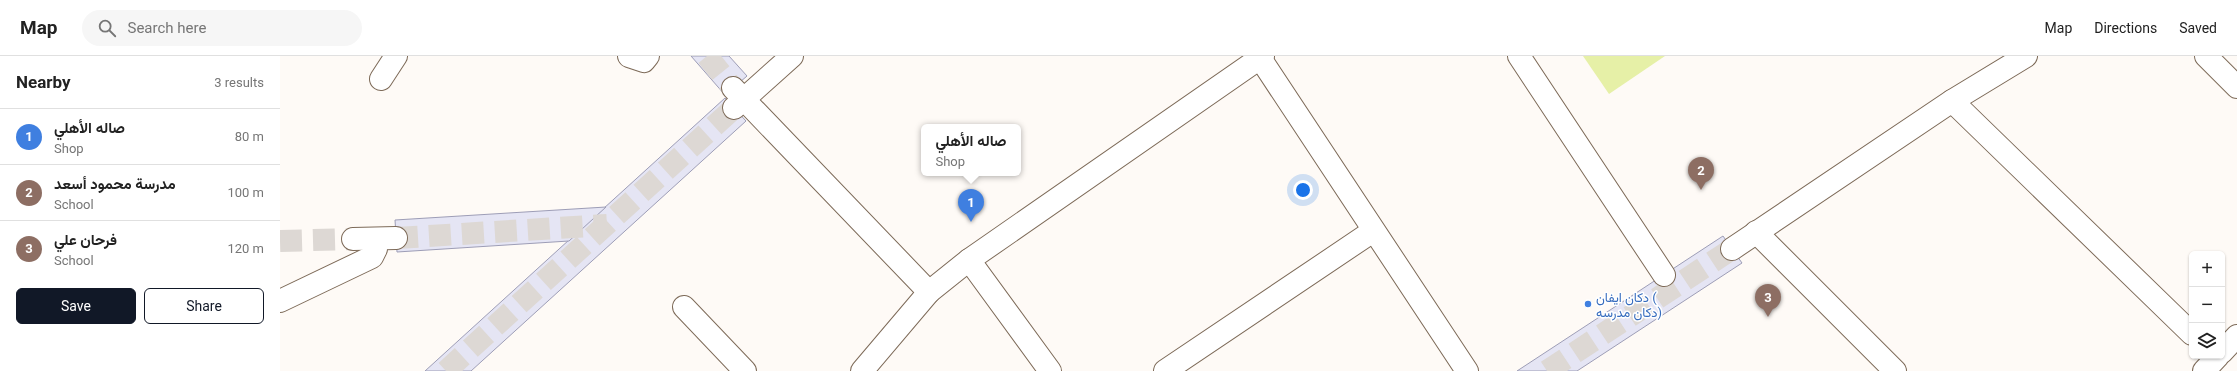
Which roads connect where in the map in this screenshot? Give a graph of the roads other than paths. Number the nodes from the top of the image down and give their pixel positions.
1 (396, 56) edge
2 (629, 56) edge
3 (648, 56) edge
4 (792, 56) edge
5 (1519, 56) edge
6 (2026, 56) edge
7 (2206, 56) edge
8 (1262, 57) edge
9 (381, 79) dead end
10 (2237, 87) edge
11 (1952, 101) junction
12 (1373, 231) junction
13 (1756, 232) junction
14 (396, 238) tunnel mouth
15 (353, 239) tunnel mouth
16 (375, 239) junction
17 (1732, 249) tunnel mouth
18 (969, 260) junction
19 (1664, 275) dead end
20 (929, 292) junction
21 (280, 301) edge
22 (684, 307) dead end
23 (2189, 331) edge
24 (2237, 336) edge
25 (2225, 348) edge
26 (745, 371) edge
27 (862, 371) edge
28 (1050, 371) edge
29 (1164, 371) edge
30 (1467, 371) edge
31 (1895, 371) edge

1 - 9 street
2 - 3 street
4 - 20 street
5 - 19 street
6 - 11 street
7 - 10 street
8 - 12 street
8 - 18 street
11 - 13 street
11 - 23 street
12 - 29 street
12 - 30 street
13 - 17 street
13 - 31 street
14 - 16 street
15 - 16 street
16 - 21 street
18 - 20 street
18 - 28 street
20 - 27 street
22 - 26 street
24 - 25 street

